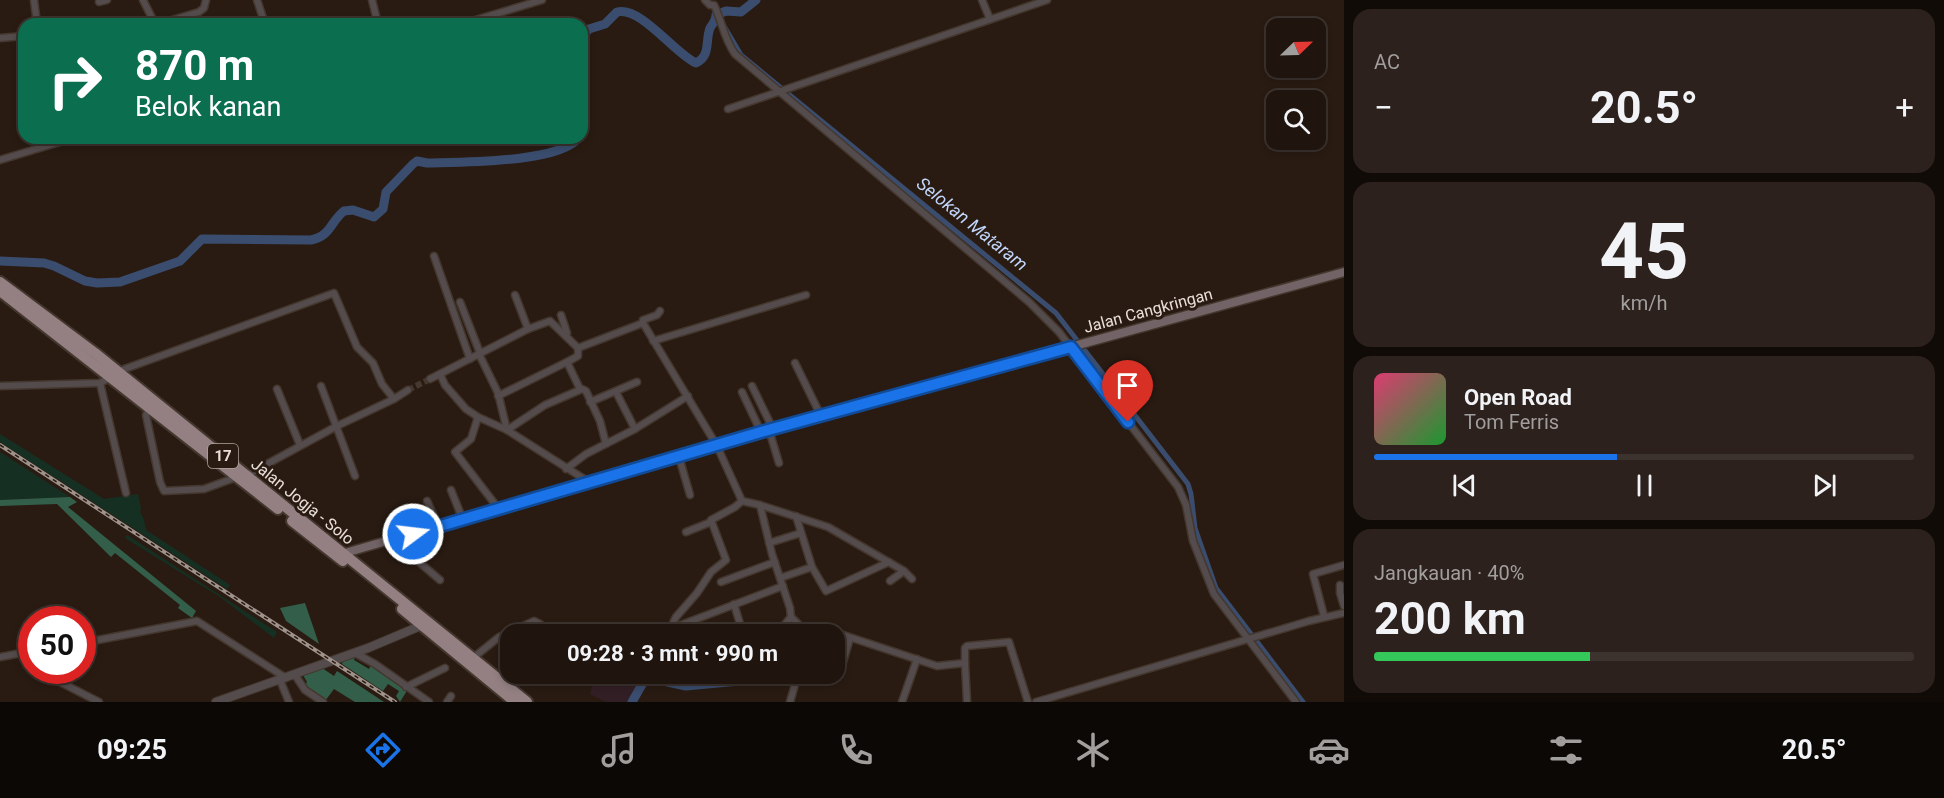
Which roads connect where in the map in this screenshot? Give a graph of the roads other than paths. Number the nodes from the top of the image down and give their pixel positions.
1 (34, 0) edge
2 (107, 0) edge
3 (143, 0) edge
4 (206, 0) edge
5 (257, 0) edge
6 (372, 0) edge
7 (542, 0) edge
8 (982, 0) edge
9 (1047, 0) edge
10 (99, 2) dead end
11 (708, 2) edge
12 (36, 18) edge
13 (154, 18) edge
14 (178, 18) edge
15 (262, 18) edge
16 (376, 18) edge
17 (482, 18) edge
18 (990, 19) junction
19 (18, 36) edge
20 (0, 38) edge
21 (779, 91) junction
22 (728, 109) dead end
23 (52, 144) edge
24 (0, 160) edge
25 (434, 256) dead end
26 (1344, 272) edge
27 (0, 282) edge
28 (0, 291) edge
29 (515, 295) dead end
30 (806, 295) dead end
31 (460, 302) dead end
32 (660, 311) dead end
33 (561, 315) dead end
34 (643, 323) junction
35 (528, 329) junction
36 (566, 336) junction
37 (653, 341) junction
38 (1072, 347) junction
39 (578, 348) junction
40 (479, 353) junction
41 (93, 357) junction
42 (470, 359) junction
43 (567, 362) junction
44 (795, 363) dead end
45 (115, 374) junction
46 (440, 374) junction
47 (430, 379) tunnel mouth
48 (637, 382) dead end
49 (100, 383) junction
50 (0, 386) edge
51 (321, 386) dead end
52 (752, 386) dead end
53 (580, 389) junction
54 (277, 390) dead end
55 (408, 390) tunnel mouth
56 (615, 392) junction
57 (742, 392) dead end
58 (498, 396) junction
59 (688, 396) junction
60 (394, 399) junction
61 (590, 402) junction
62 (150, 408) junction
63 (821, 416) junction
64 (477, 417) junction
65 (337, 426) junction
66 (635, 429) junction
67 (507, 430) junction
68 (768, 430) junction
69 (606, 444) junction
70 (300, 445) junction
71 (717, 446) junction
72 (679, 457) junction
73 (779, 462) dead end
74 (566, 469) junction
75 (242, 476) junction
76 (355, 476) dead end
77 (589, 482) junction
78 (452, 490) dead end
79 (126, 492) dead end
80 (690, 495) dead end
81 (427, 501) dead end
82 (742, 501) junction
83 (760, 505) junction
84 (498, 508) junction
85 (796, 516) junction
86 (463, 520) junction
87 (711, 522) junction
88 (439, 527) junction
89 (686, 532) dead end
90 (801, 533) junction
91 (393, 540) junction
92 (769, 543) junction
93 (343, 556) junction
94 (775, 562) junction
95 (889, 562) junction
96 (1344, 565) edge
97 (812, 567) junction
98 (904, 571) junction
99 (780, 578) junction
100 (912, 579) dead end
101 (440, 580) dead end
102 (890, 581) dead end
103 (721, 582) dead end
104 (1340, 585) dead end
105 (783, 586) junction
106 (734, 604) junction
107 (1344, 606) edge
108 (1344, 613) edge
109 (1324, 616) junction
110 (791, 617) junction
111 (426, 623) junction
112 (675, 624) edge
113 (690, 624) edge
114 (740, 624) edge
115 (785, 624) edge
116 (798, 624) edge
117 (845, 636) edge
118 (500, 637) edge
119 (849, 638) junction
120 (1249, 638) junction
121 (96, 639) edge
122 (368, 648) junction
123 (355, 653) junction
124 (18, 654) edge
125 (845, 654) edge
126 (0, 657) edge
127 (473, 658) junction
128 (917, 659) junction
129 (965, 663) junction
130 (375, 664) junction
131 (445, 668) dead end
132 (287, 678) junction
133 (64, 684) edge
134 (795, 684) edge
135 (406, 687) junction
136 (451, 696) dead end
137 (99, 702) edge
138 (216, 702) edge
139 (289, 702) edge
140 (323, 702) edge
141 (429, 702) edge
142 (447, 702) edge
143 (516, 702) edge
144 (527, 702) edge
145 (790, 702) edge
146 (902, 702) edge
147 (967, 702) edge
148 (1028, 702) edge
149 (1036, 702) edge
150 (1296, 702) edge

1 - 12 street
2 - 10 street
3 - 13 street
4 - 14 street
5 - 15 street
6 - 16 street
7 - 17 street
8 - 18 street
9 - 18 street
11 - 21 street
18 - 21 street
19 - 20 street
21 - 22 street
21 - 38 street
23 - 24 street
25 - 42 street
26 - 38 main road, Jalan Cangkringan
27 - 41 highway, Jalan Jogja - Solo / 17
28 - 41 highway, Jalan Jogja - Solo / 17
29 - 35 street
30 - 37 street
31 - 40 street
32 - 34 street
33 - 36 street
34 - 37 street
34 - 39 street
35 - 36 street
35 - 40 street
36 - 39 street
37 - 59 street
38 - 63 main road, Jalan Cangkringan
38 - 120 street
39 - 43 street
40 - 42 street
40 - 58 street
41 - 45 highway, Jalan Jogja - Solo / 17
42 - 46 street
43 - 53 street
43 - 58 street
44 - 63 street
45 - 49 street
45 - 60 street
45 - 62 highway, Jalan Jogja - Solo / 17
45 - 75 highway, Jalan Jogja - Solo / 17
46 - 47 street
46 - 64 street
48 - 56 street
49 - 50 street
49 - 79 street
51 - 65 street
52 - 68 street
53 - 61 street
53 - 67 street
54 - 70 street
55 - 60 street
56 - 61 street
56 - 66 street
57 - 68 street
58 - 67 street
59 - 66 street
59 - 71 street
60 - 65 street
61 - 69 street
62 - 75 highway, Jalan Jogja - Solo / 17
62 - 75 street
63 - 68 main road, Jalan Cangkringan
64 - 67 street
64 - 84 street
65 - 70 street
65 - 76 street
66 - 69 street
67 - 74 street
68 - 71 main road, Jalan Cangkringan
68 - 73 street
69 - 74 street
70 - 75 street
71 - 72 main road, Jalan Cangkringan
71 - 82 street
72 - 77 main road, Jalan Cangkringan
72 - 80 street
74 - 77 street
75 - 93 highway, Jalan Jogja - Solo / 17
77 - 84 main road, Jalan Cangkringan
78 - 86 street
81 - 88 street
82 - 83 street
82 - 87 street
83 - 85 street
83 - 92 street
84 - 86 main road, Jalan Cangkringan
85 - 90 street
85 - 95 street
86 - 88 main road, Jalan Cangkringan
87 - 89 street
87 - 112 street
88 - 91 main road, Jalan Cangkringan
90 - 92 street
90 - 97 street
91 - 93 main road, Jalan Cangkringan
91 - 101 street
92 - 94 street
93 - 111 highway, Jalan Jogja - Solo / 17
94 - 99 street
94 - 103 street
95 - 97 street
95 - 98 street
96 - 109 street
97 - 99 street
98 - 100 street
98 - 102 street
99 - 105 street
104 - 107 street
105 - 106 street
105 - 110 street
106 - 113 street
106 - 114 street
108 - 109 street
109 - 120 street
110 - 115 street
110 - 116 street
111 - 122 street
111 - 127 highway, Jalan Jogja - Solo / 17
111 - 143 highway, Jalan Jogja - Solo / 17
117 - 119 street
118 - 127 street
119 - 125 street
119 - 128 street
120 - 149 street
120 - 150 street
121 - 132 street
122 - 123 street
122 - 130 street
123 - 130 street
123 - 132 street
124 - 126 street
127 - 144 highway, Jalan Jogja - Solo / 17
128 - 129 street
128 - 146 street
129 - 147 street
129 - 148 street
130 - 135 street
131 - 135 street
132 - 138 street
132 - 139 street
132 - 140 street
133 - 137 street
134 - 145 street
135 - 141 street
136 - 142 street

